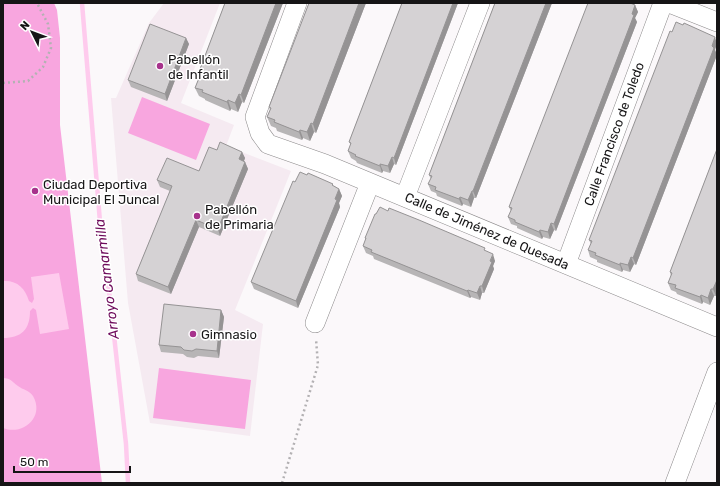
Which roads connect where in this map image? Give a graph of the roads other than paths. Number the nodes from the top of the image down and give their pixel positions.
1 (297, 3) edge
2 (480, 3) edge
3 (663, 3) edge
4 (668, 3) edge
5 (717, 22) edge
6 (370, 183) junction
7 (405, 197) junction
8 (566, 264) junction
9 (315, 323) road end
10 (717, 327) edge
11 (717, 372) edge
12 (677, 477) edge

1 - 6 street, Calle de Jiménez de Quesada
2 - 7 street
3 - 8 street, Calle Francisco de Toledo
4 - 5 street
6 - 7 street, Calle de Jiménez de Quesada
6 - 9 street
7 - 8 street, Calle de Jiménez de Quesada
8 - 10 street, Calle de Jiménez de Quesada
11 - 12 street

